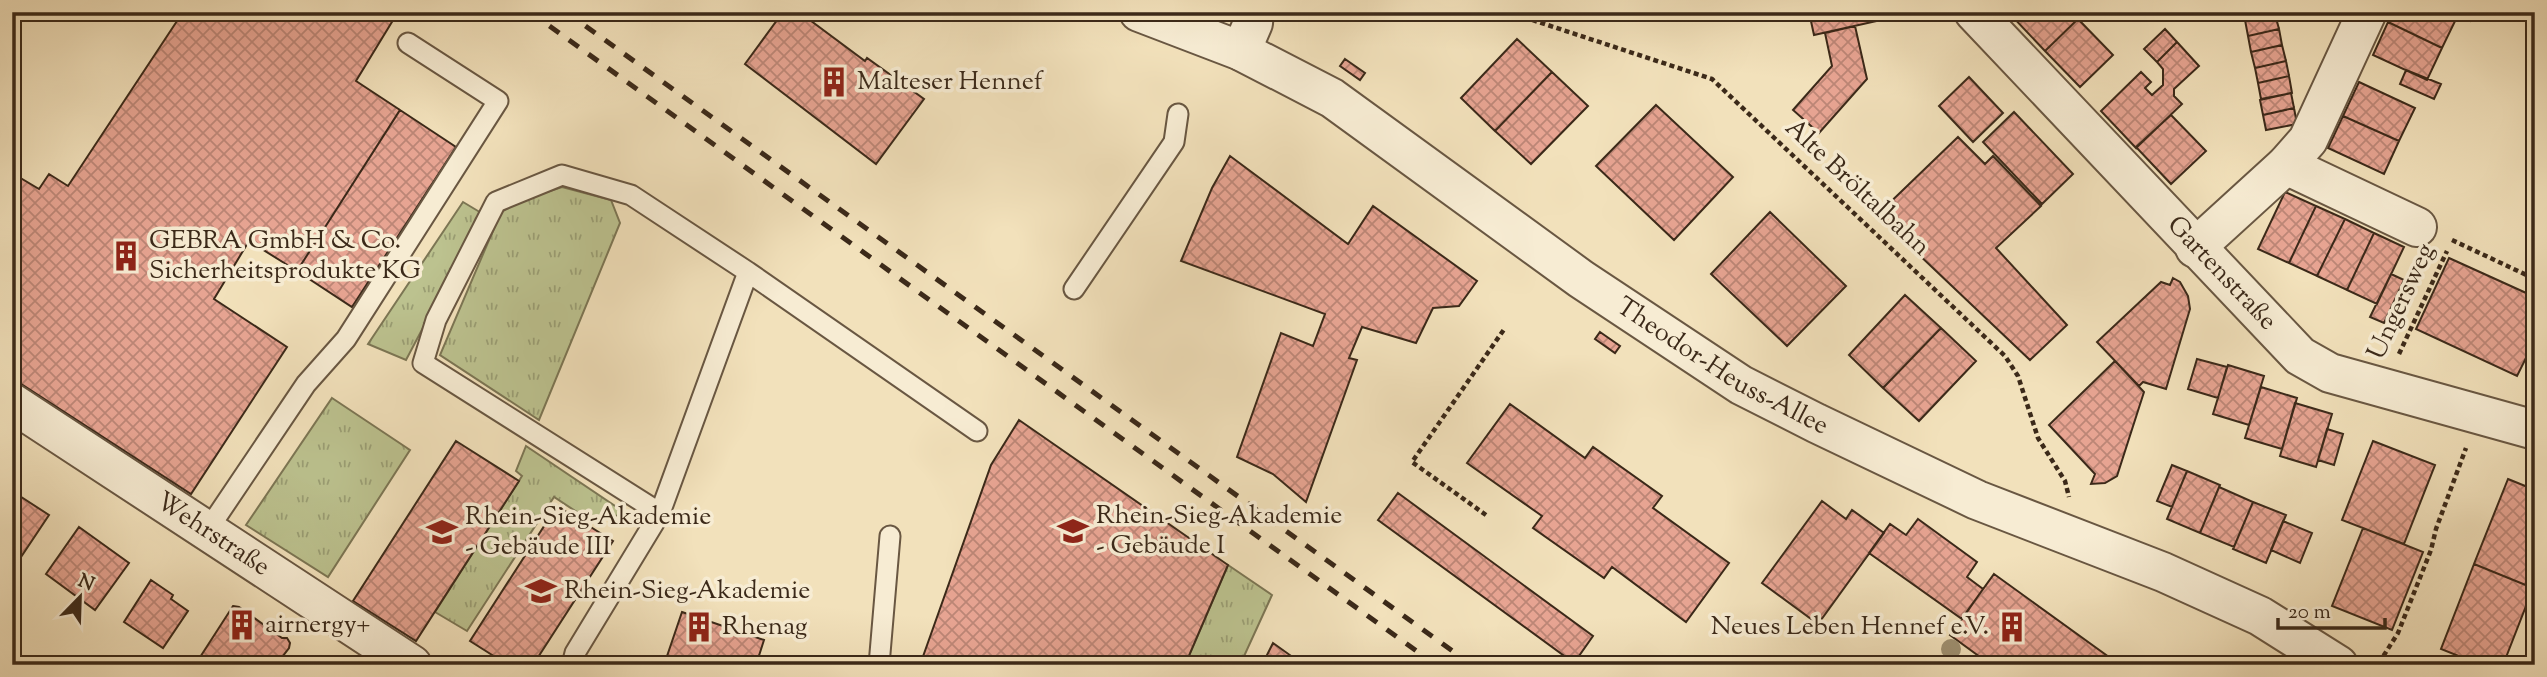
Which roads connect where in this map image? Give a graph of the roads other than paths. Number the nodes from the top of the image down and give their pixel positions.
1 (1139, 12) edge
2 (1254, 12) edge
3 (1974, 12) edge
4 (2367, 12) edge
5 (408, 43) dead end
6 (1241, 51) junction
7 (1178, 114) dead end
8 (2286, 165) junction
9 (2417, 227) dead end
10 (2195, 248) junction
11 (748, 272) junction
12 (1074, 289) dead end
13 (12, 403) edge
14 (2535, 430) edge
15 (977, 431) dead end
16 (660, 513) junction
17 (207, 531) junction
18 (890, 536) dead end
19 (2353, 661) edge
20 (412, 665) edge
21 (572, 665) edge
22 (879, 665) edge

1 - 6 street, Theodor-Heuss-Allee
2 - 6 street
3 - 10 street, Gartenstraße
4 - 8 street
5 - 17 lane
6 - 19 street, Theodor-Heuss-Allee
7 - 12 lane
8 - 9 street
8 - 10 street
10 - 14 street, Gartenstraße
11 - 15 lane
11 - 16 lane
11 - 16 lane
13 - 17 street, Wehrstraße
16 - 21 lane
17 - 20 street, Wehrstraße
18 - 22 lane

